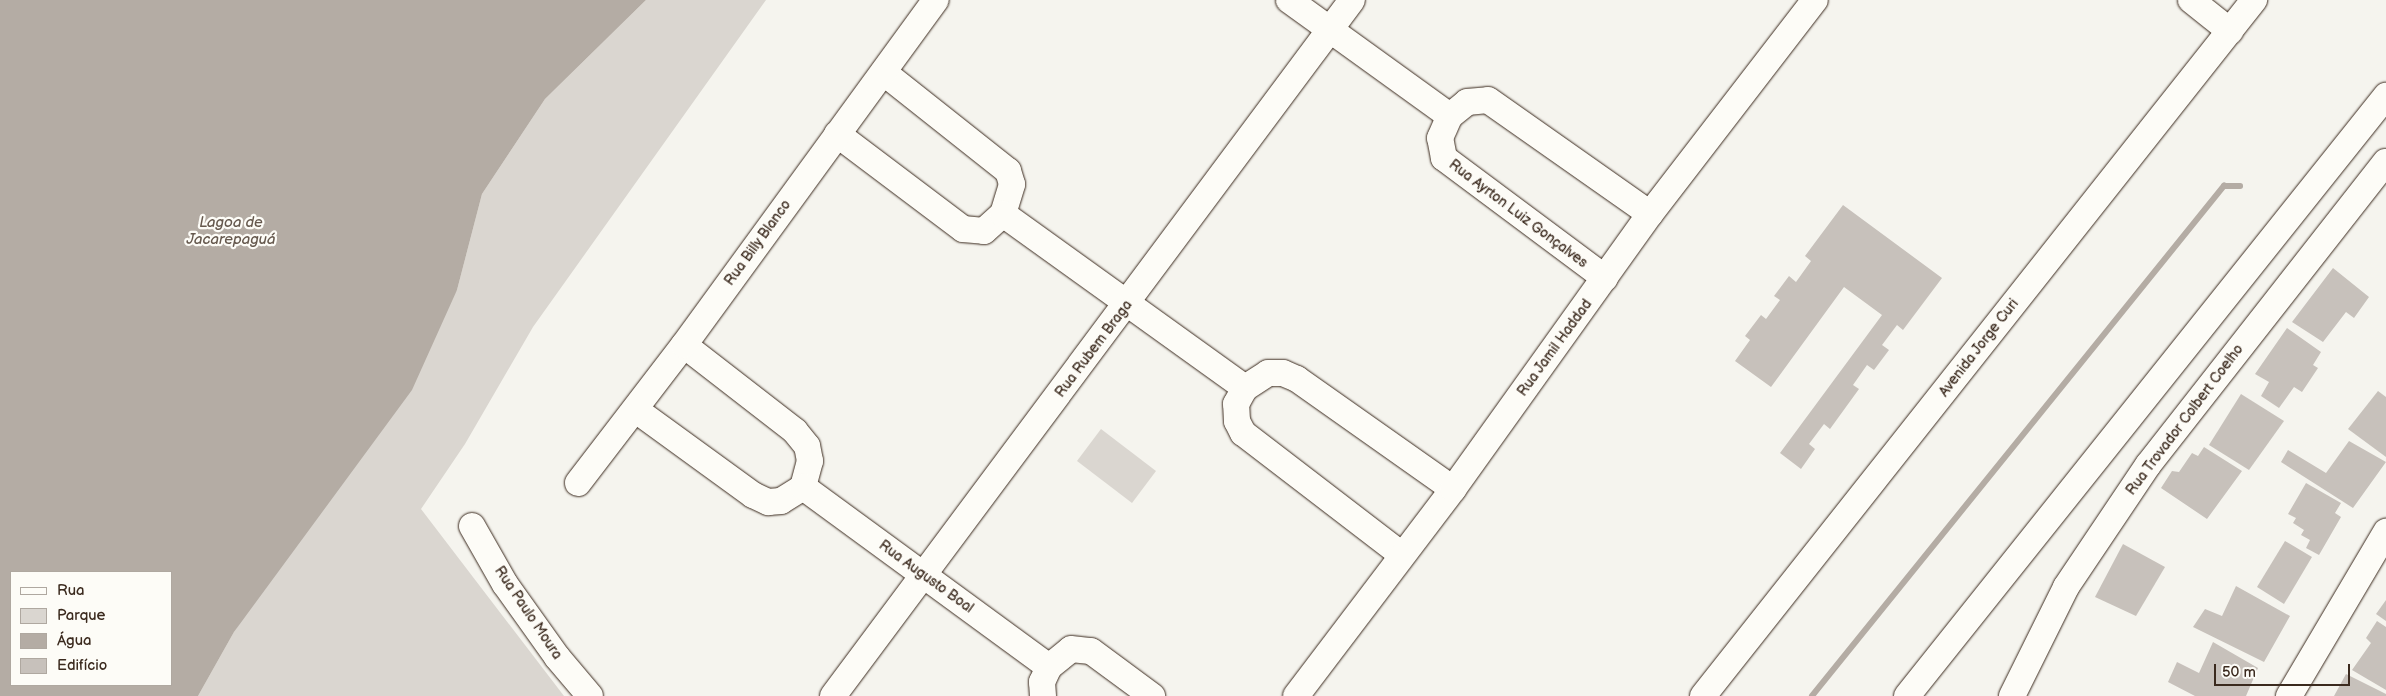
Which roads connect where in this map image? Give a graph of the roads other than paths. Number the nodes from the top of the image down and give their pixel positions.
1 (936, 0) edge
2 (1289, 0) edge
3 (1352, 0) edge
4 (2191, 0) edge
5 (2246, 3) edge
6 (1804, 4) edge
7 (1330, 30) junction
8 (2230, 31) junction
9 (883, 72) junction
10 (2386, 96) edge
11 (1450, 116) junction
12 (837, 134) junction
13 (2386, 162) edge
14 (1003, 214) junction
15 (1650, 214) junction
16 (1605, 278) junction
17 (1128, 304) junction
18 (684, 345) junction
19 (1245, 388) junction
20 (636, 410) junction
21 (578, 483) dead end
22 (803, 487) junction
23 (1453, 489) junction
24 (472, 526) dead end
25 (2386, 532) edge
26 (1402, 555) junction
27 (925, 576) junction
28 (1049, 667) junction
29 (590, 696) edge
30 (833, 696) edge
31 (1043, 696) edge
32 (1152, 696) edge
33 (1296, 696) edge
34 (1703, 696) edge
35 (1907, 696) edge
36 (2012, 696) edge
37 (2289, 696) edge

1 - 9 street, Rua Billy Blanco
2 - 7 street
3 - 7 street, Rua Rubem Braga
4 - 8 street
5 - 8 street, Avenida Jorge Curi
6 - 15 street, Rua Jamil Haddad
7 - 11 street
7 - 17 street, Rua Rubem Braga
8 - 34 street, Avenida Jorge Curi
9 - 12 street, Rua Billy Blanco
9 - 14 street
10 - 35 street
11 - 15 street
11 - 16 street, Rua Ayrton Luiz Gonçalves
12 - 14 street
12 - 18 street, Rua Billy Blanco
13 - 36 street, Rua Trovador Colbert Coelho
14 - 17 street
15 - 16 street, Rua Jamil Haddad
16 - 23 street, Rua Jamil Haddad
17 - 19 street
17 - 27 street, Rua Rubem Braga
18 - 20 street, Rua Billy Blanco
18 - 22 street
19 - 23 street
19 - 26 street
20 - 21 street, Rua Billy Blanco
20 - 22 street
22 - 27 street, Rua Augusto Boal
23 - 26 street, Rua Jamil Haddad
24 - 29 street, Rua Paulo Moura
25 - 37 street
26 - 33 street, Rua Jamil Haddad
27 - 28 street, Rua Augusto Boal
27 - 30 street, Rua Rubem Braga
28 - 31 street
28 - 32 street

